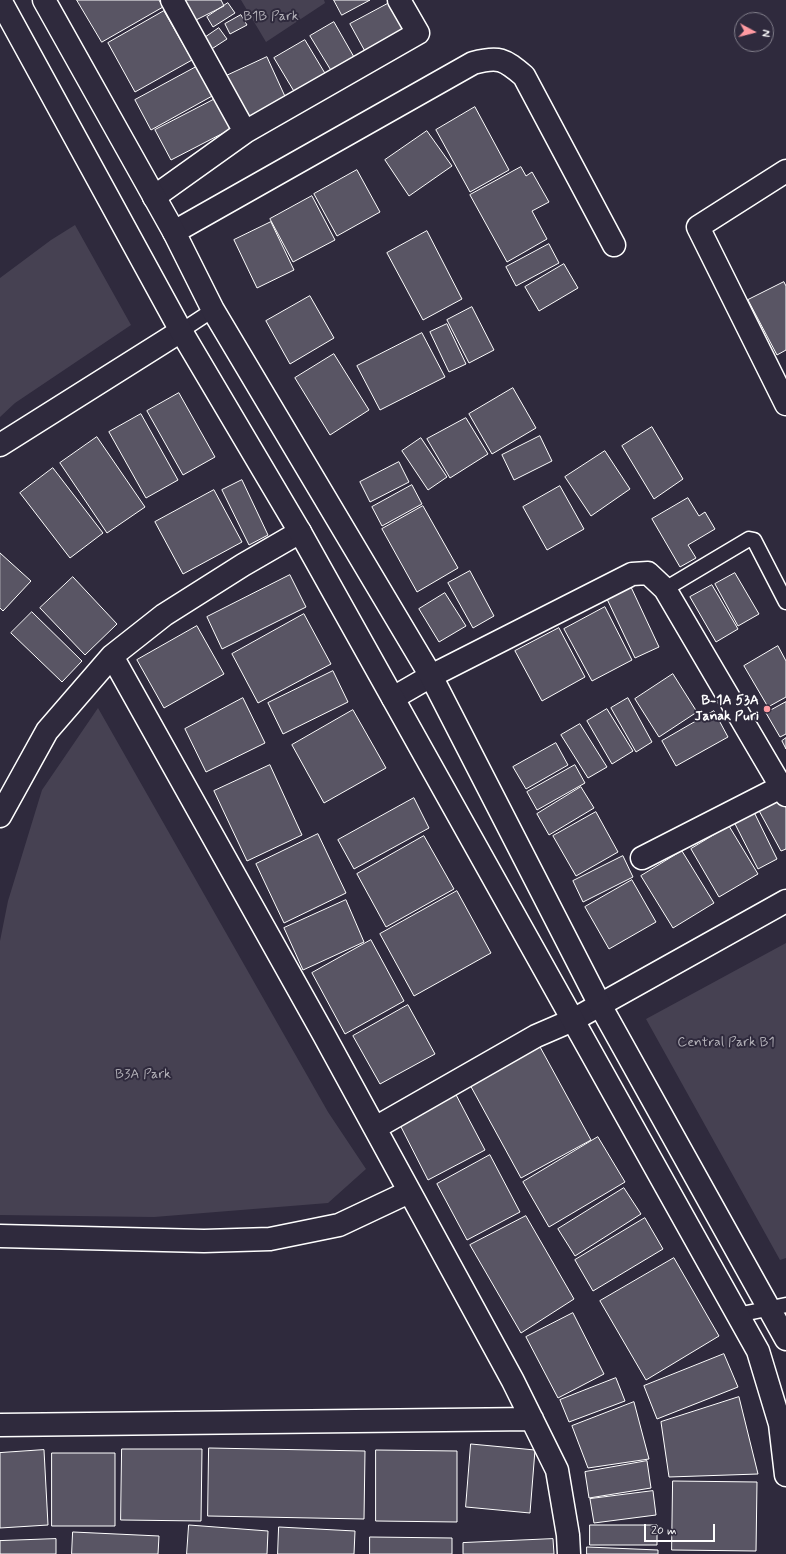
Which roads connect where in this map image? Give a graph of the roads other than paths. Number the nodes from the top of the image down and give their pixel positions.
1 (0, 0) edge
2 (44, 0) edge
3 (172, 0) edge
4 (399, 0) edge
5 (245, 132) junction
6 (786, 170) edge
7 (154, 197) junction
8 (174, 232) junction
9 (614, 245) dead end
10 (213, 310) junction
11 (181, 331) junction
12 (784, 395) edge
13 (0, 444) edge
14 (300, 532) junction
15 (665, 589) junction
16 (786, 602) edge
17 (112, 656) junction
18 (431, 676) junction
19 (393, 698) junction
20 (784, 791) edge
21 (0, 816) edge
22 (642, 858) dead end
23 (786, 901) edge
24 (600, 1005) junction
25 (573, 1020) junction
26 (375, 1128) junction
27 (410, 1192) junction
28 (0, 1236) edge
29 (777, 1307) edge
30 (737, 1315) junction
31 (786, 1339) edge
32 (532, 1418) junction
33 (0, 1425) edge
34 (786, 1475) edge
35 (570, 1554) edge

1 - 11 street
2 - 7 street
3 - 5 street
4 - 5 street
5 - 7 street
6 - 12 street
7 - 8 street
8 - 9 street
8 - 10 street
10 - 11 lane
10 - 18 street
11 - 13 street
11 - 14 street
14 - 17 street
14 - 19 street
15 - 16 lane
15 - 18 street
15 - 20 street
17 - 21 street
17 - 26 street
18 - 19 street
18 - 24 street
19 - 25 street
20 - 22 street
23 - 24 street
24 - 25 street
24 - 29 street
25 - 26 street
25 - 30 street
26 - 27 street
27 - 28 street
27 - 32 street
29 - 30 lane
29 - 31 street
30 - 34 street
32 - 33 street
32 - 35 street

